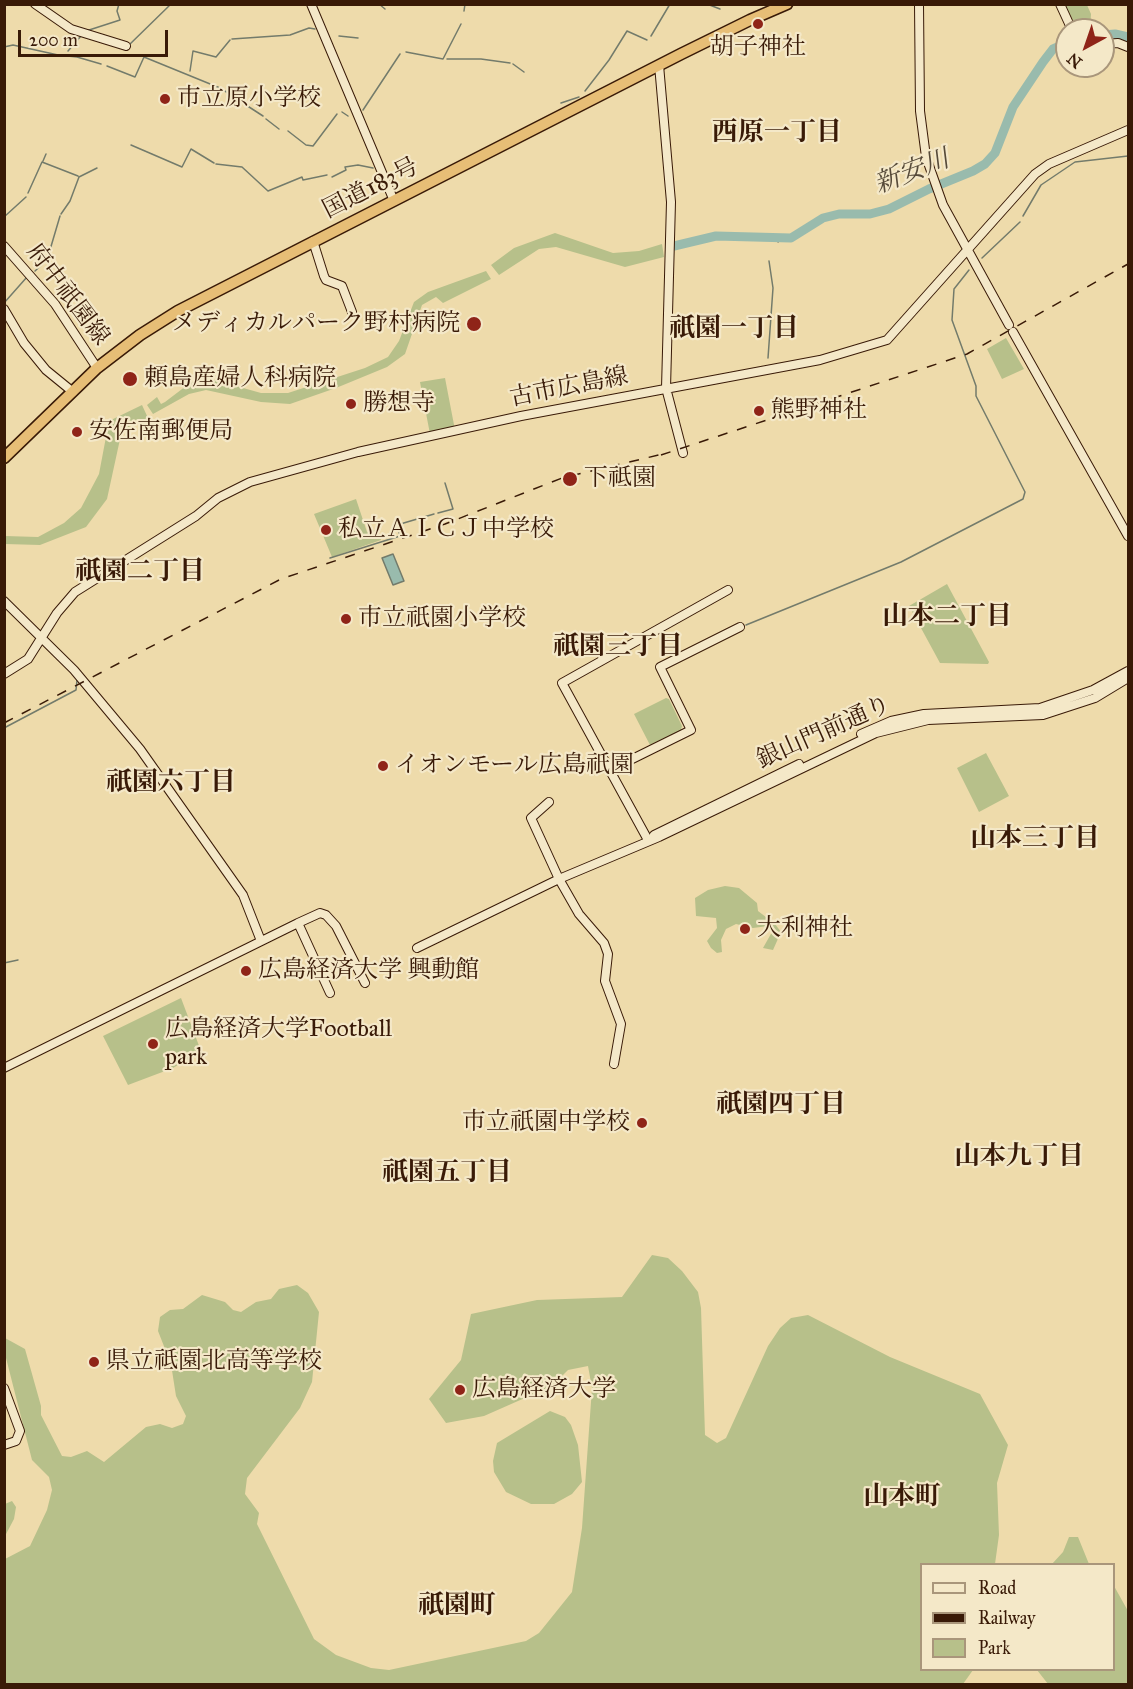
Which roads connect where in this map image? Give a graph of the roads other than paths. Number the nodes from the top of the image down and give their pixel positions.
1 (35, 4) edge
2 (311, 4) edge
3 (787, 4) edge
4 (919, 4) edge
5 (1060, 4) edge
6 (1066, 18) edge
7 (126, 46) dead end
8 (659, 65) junction
9 (1128, 130) edge
10 (394, 201) junction
11 (314, 241) junction
12 (4, 246) edge
13 (966, 249) junction
14 (4, 309) edge
15 (352, 312) dead end
16 (97, 368) junction
17 (666, 388) junction
18 (73, 392) junction
19 (682, 453) dead end
20 (4, 458) edge
21 (1128, 537) edge
22 (728, 590) dead end
23 (4, 601) edge
24 (740, 627) dead end
25 (42, 639) junction
26 (1128, 671) edge
27 (4, 674) edge
28 (1126, 680) edge
29 (1128, 691) edge
30 (610, 770) junction
31 (549, 802) dead end
32 (648, 840) junction
33 (559, 879) junction
34 (298, 923) junction
35 (261, 940) junction
36 (417, 948) dead end
37 (365, 983) dead end
38 (330, 993) dead end
39 (614, 1064) dead end
40 (4, 1068) edge
41 (4, 1388) edge
42 (4, 1445) edge

1 - 7 street
2 - 10 street
3 - 8 highway, 国道183号
4 - 13 street
5 - 6 street
8 - 10 highway, 国道183号
8 - 17 street
9 - 13 street, 古市広島線
10 - 11 highway, 国道183号
11 - 15 street
11 - 16 highway, 国道183号
12 - 16 street, 府中祇園線
13 - 17 street, 古市広島線
13 - 21 street
14 - 18 street
16 - 18 highway, 国道183号
17 - 19 street
17 - 25 street, 古市広島線
18 - 20 highway, 国道183号
22 - 30 street
23 - 25 street
24 - 30 street
25 - 27 street, 古市広島線
25 - 35 street
26 - 32 street, 銀山門前通り
28 - 29 street
28 - 32 street, 銀山門前通り
30 - 32 street
31 - 33 street
32 - 33 street, 銀山門前通り
33 - 36 street, 銀山門前通り
33 - 39 street
34 - 35 street
34 - 37 street
34 - 38 street
35 - 40 street
41 - 42 street

